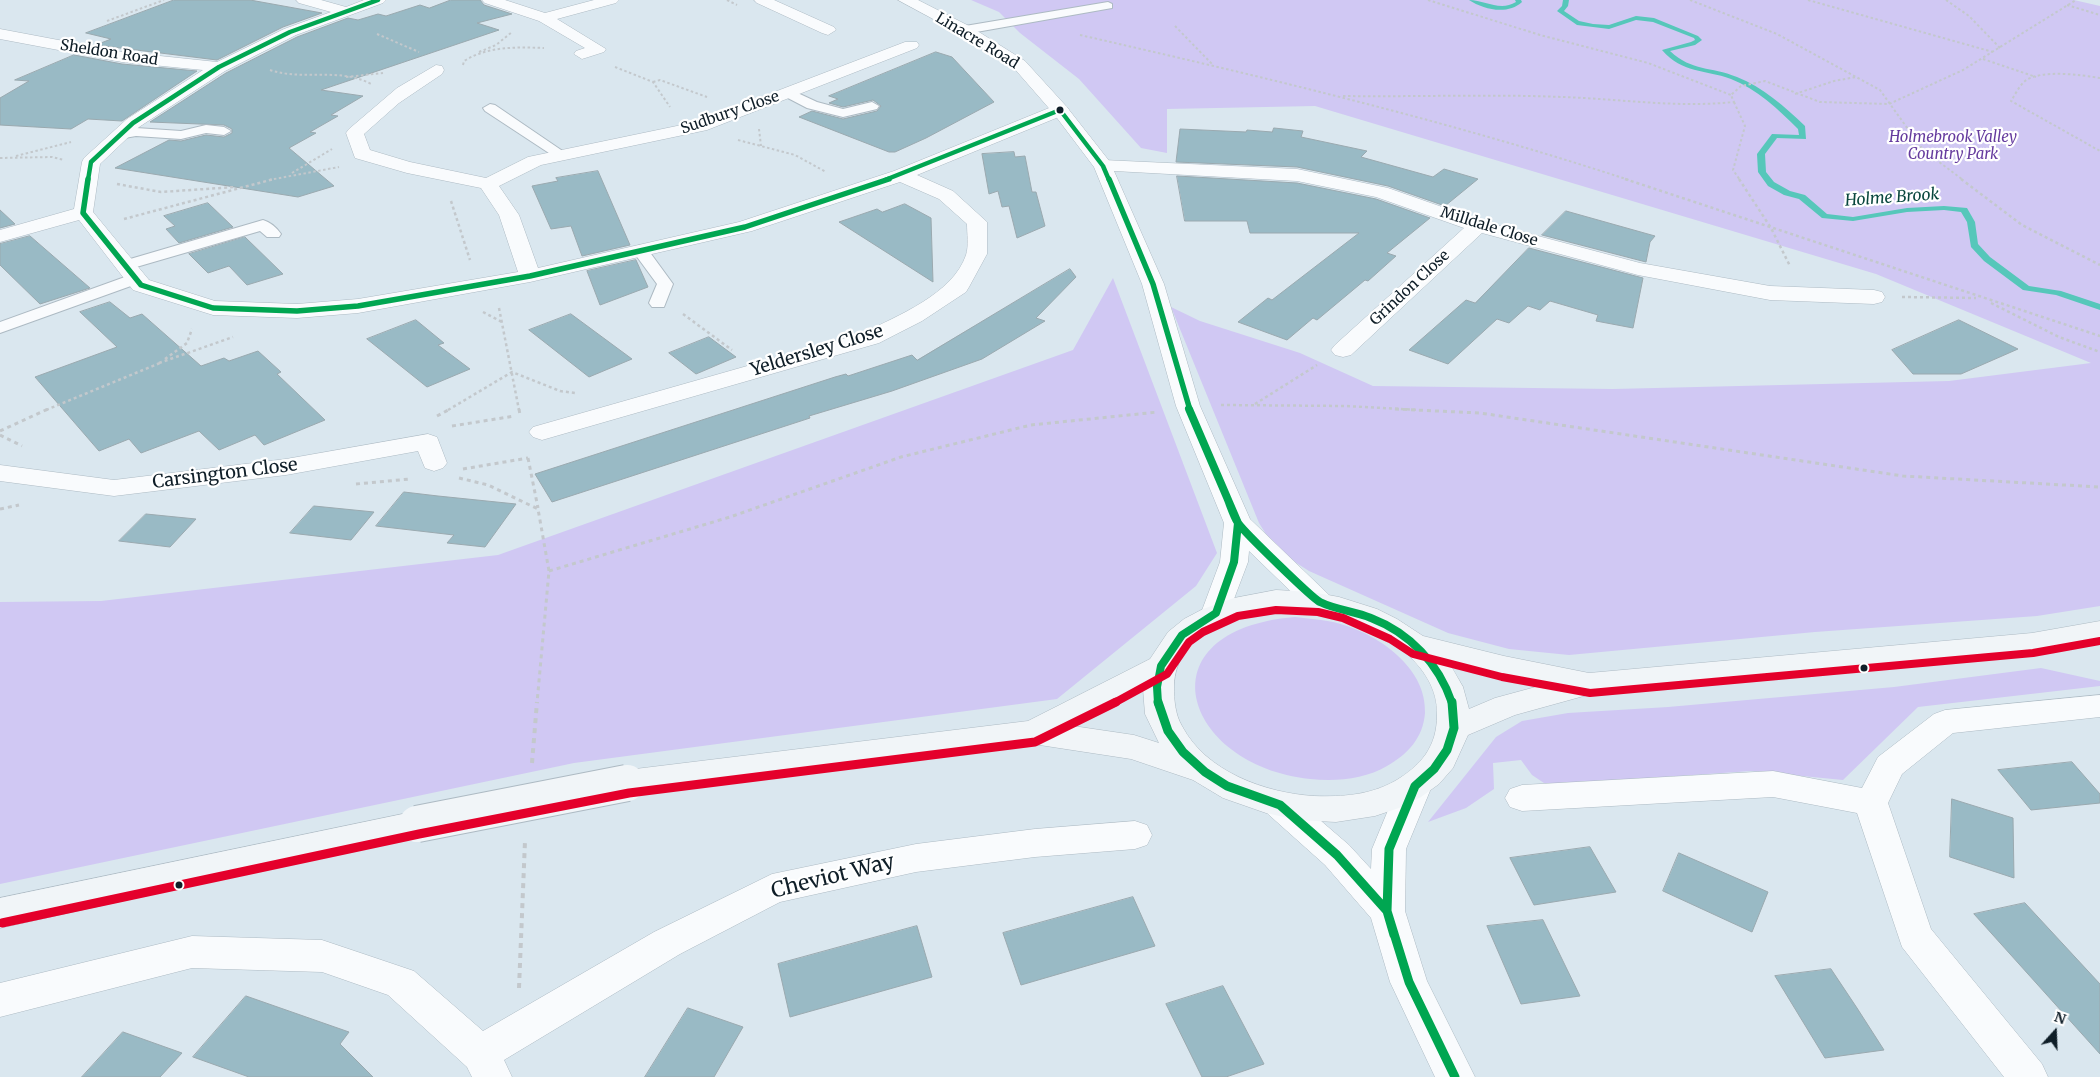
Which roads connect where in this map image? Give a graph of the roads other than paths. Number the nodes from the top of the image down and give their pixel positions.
1 (304, 0) edge
2 (378, 0) edge
3 (490, 0) edge
4 (611, 0) edge
5 (762, 0) edge
6 (906, 0) edge
7 (1108, 6) dead end
8 (345, 11) junction
9 (544, 18) junction
10 (828, 30) dead end
11 (965, 30) junction
12 (0, 34) edge
13 (911, 45) dead end
14 (582, 54) dead end
15 (219, 67) junction
16 (436, 70) dead end
17 (789, 93) junction
18 (872, 106) dead end
19 (490, 108) dead end
20 (1060, 110) junction
21 (224, 131) dead end
22 (119, 135) junction
23 (560, 154) junction
24 (1104, 166) junction
25 (901, 174) junction
26 (488, 184) junction
27 (88, 220) junction
28 (1478, 226) junction
29 (273, 234) dead end
30 (0, 236) edge
31 (640, 250) junction
32 (131, 272) junction
33 (530, 276) junction
34 (1874, 297) road end
35 (659, 300) road end
36 (0, 328) edge
37 (1343, 350) road end
38 (542, 432) dead end
39 (434, 463) road end
40 (0, 473) edge
41 (1238, 523) junction
42 (1320, 602) junction
43 (1216, 613) junction
44 (2100, 631) edge
45 (1416, 645) junction
46 (1161, 666) junction
47 (1591, 683) junction
48 (2100, 706) edge
49 (1454, 728) junction
50 (1033, 732) junction
51 (1204, 772) junction
52 (1415, 786) junction
53 (1522, 798) dead end
54 (1871, 802) junction
55 (1280, 805) junction
56 (1135, 835) dead end
57 (1386, 911) junction
58 (0, 913) edge
59 (0, 1000) edge
60 (487, 1066) edge
61 (1455, 1077) edge
62 (2028, 1077) edge

1 - 8 street
2 - 8 street
3 - 9 street
4 - 9 street
5 - 10 street
6 - 11 street, Linacre Road
7 - 11 lane
8 - 15 street
9 - 14 street
11 - 20 street, Linacre Road
12 - 15 street, Sheldon Road
13 - 17 street, Sudbury Close
15 - 22 street
16 - 26 street
17 - 18 lane
17 - 23 street, Sudbury Close
19 - 23 lane
20 - 24 street, Linacre Road
20 - 25 street
21 - 22 lane
22 - 27 street
23 - 26 street, Sudbury Close
24 - 28 street, Milldale Close
24 - 41 street, Linacre Road
25 - 31 street
25 - 38 street, Yeldersley Close
26 - 33 street
27 - 30 street
27 - 32 street
28 - 34 street, Milldale Close
28 - 37 street, Grindon Close
29 - 32 lane
31 - 33 street
31 - 35 lane
32 - 33 street
32 - 36 lane
39 - 40 street, Carsington Close
41 - 42 street, Linacre Road
41 - 43 street, Linacre Road
42 - 43 main road
42 - 45 main road
43 - 46 main road
44 - 47 main road
45 - 47 main road
45 - 49 main road
46 - 50 main road
46 - 51 main road
47 - 49 main road
48 - 54 street
49 - 52 main road
50 - 51 main road
50 - 58 main road, bridge
51 - 55 main road
52 - 55 main road
52 - 57 street
53 - 54 street
54 - 62 street
55 - 57 street
56 - 60 street, Cheviot Way
57 - 61 street
59 - 60 street

